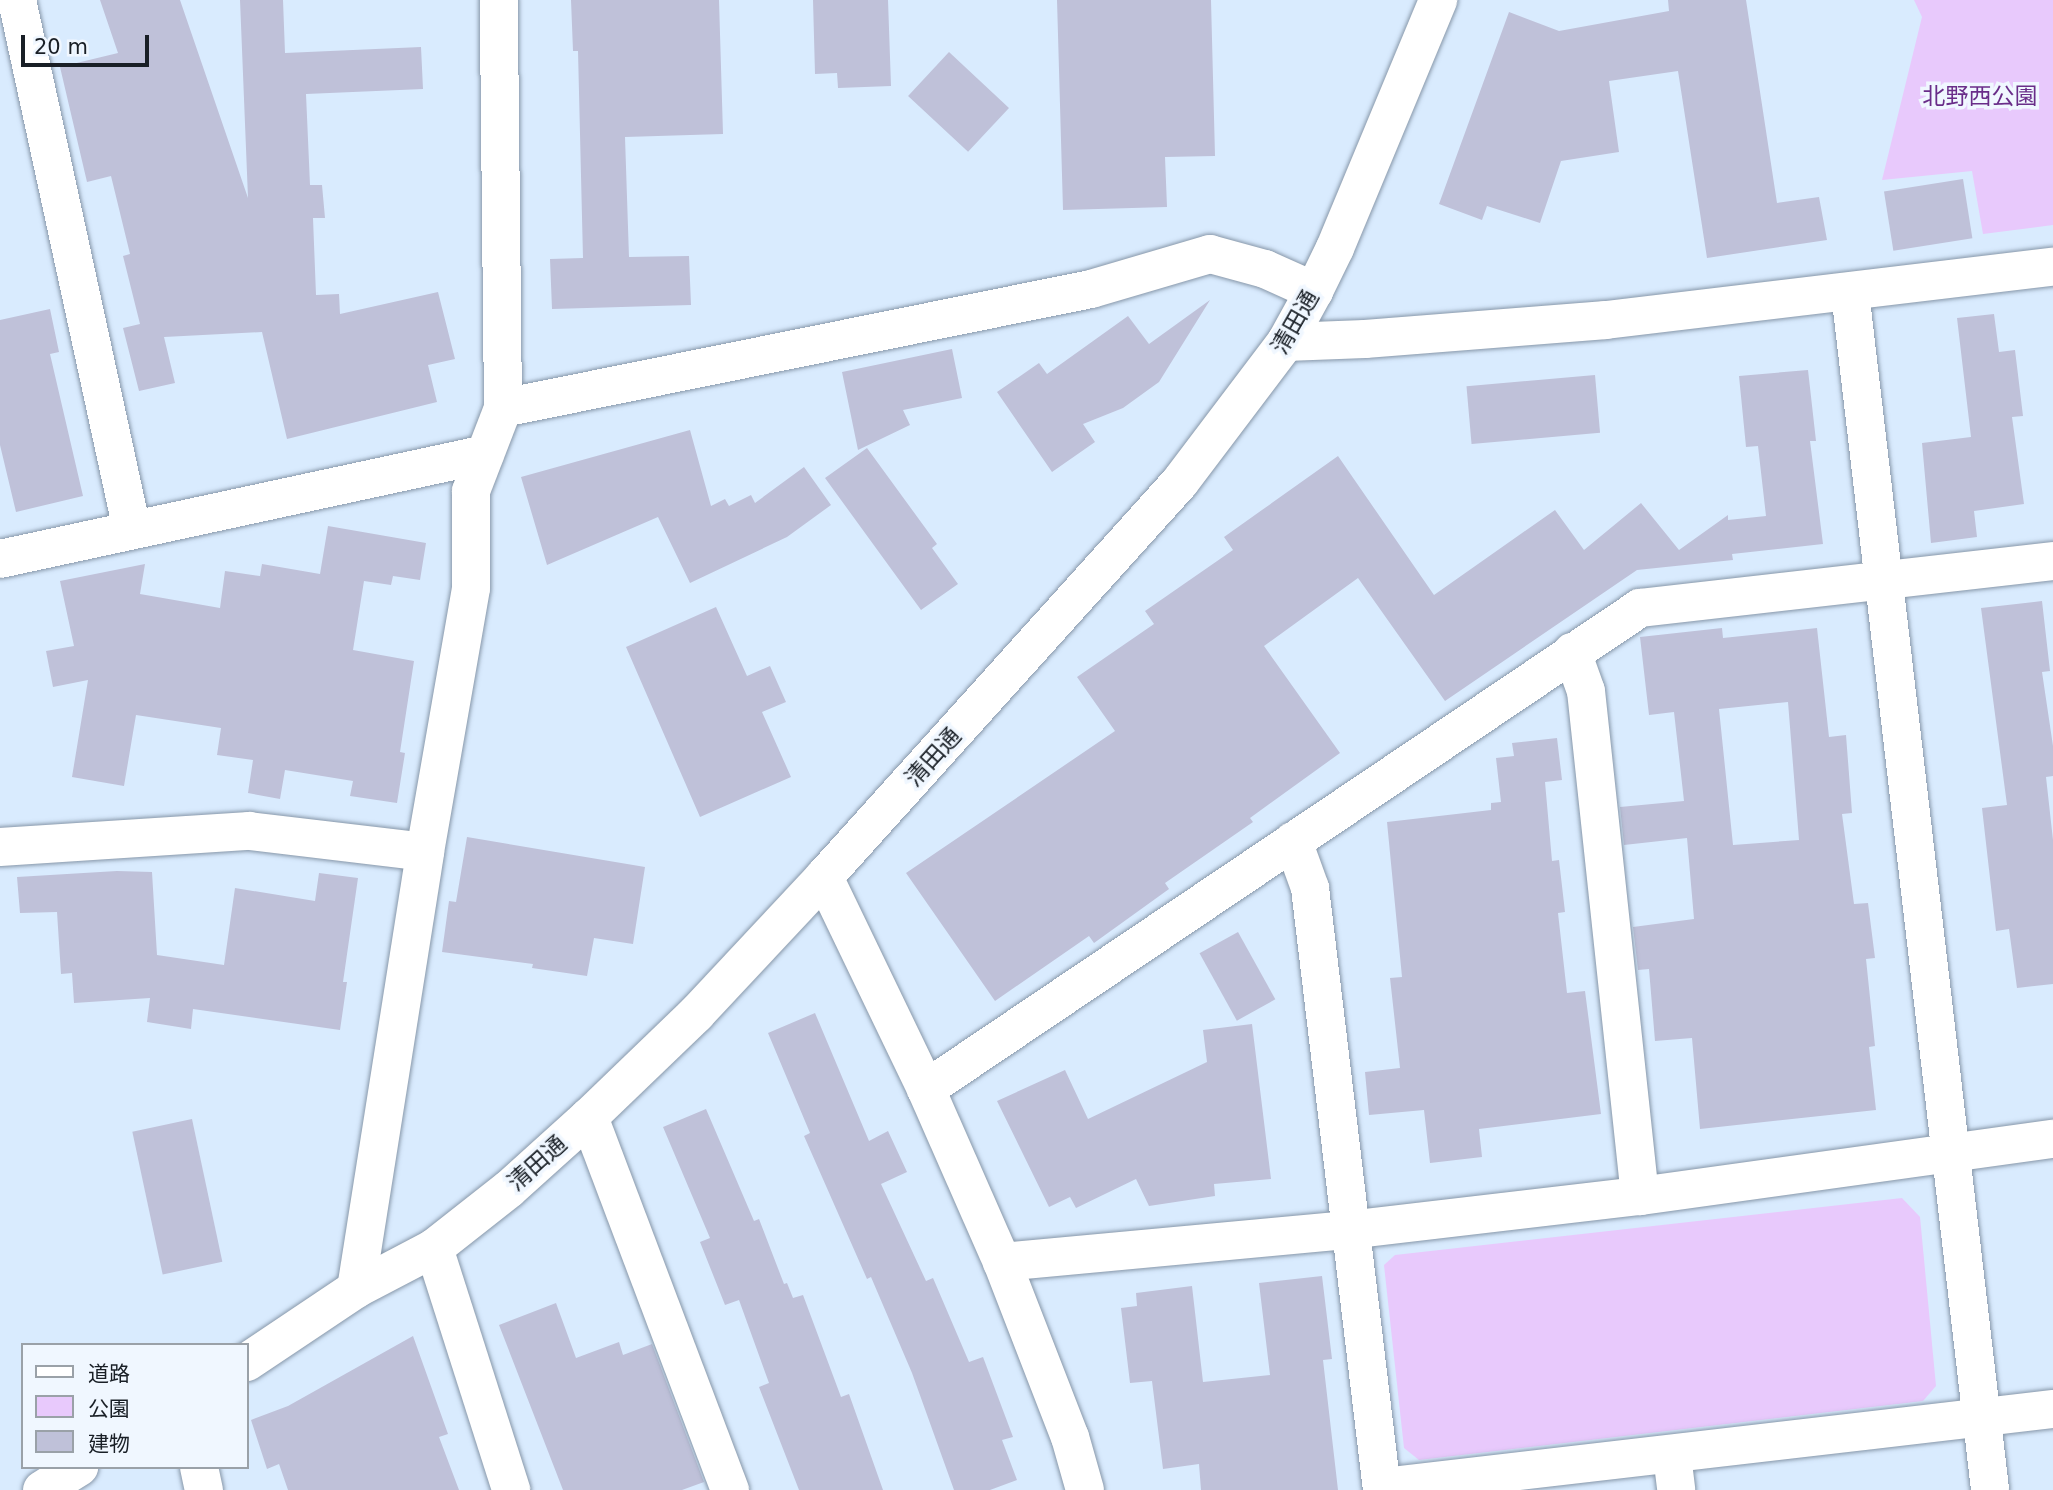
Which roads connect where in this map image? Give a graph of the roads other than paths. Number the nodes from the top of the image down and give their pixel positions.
1 (17, 0) edge
2 (499, 0) edge
3 (1438, 0) edge
4 (2053, 267) edge
5 (1314, 291) junction
6 (1850, 292) junction
7 (1286, 342) junction
8 (503, 408) junction
9 (485, 454) junction
10 (132, 530) junction
11 (0, 559) edge
12 (2053, 561) edge
13 (1885, 581) junction
14 (1572, 652) junction
15 (1293, 841) junction
16 (0, 846) edge
17 (425, 852) junction
18 (824, 877) junction
19 (926, 1089) junction
20 (589, 1117) junction
21 (2053, 1139) edge
22 (1950, 1152) junction
23 (1640, 1196) junction
24 (1349, 1230) junction
25 (434, 1248) junction
26 (1002, 1262) junction
27 (356, 1289) junction
28 (248, 1361) edge
29 (2053, 1409) edge
30 (1982, 1417) junction
31 (76, 1469) edge
32 (199, 1469) edge
33 (1674, 1473) edge
34 (1382, 1489) edge
35 (42, 1490) edge
36 (204, 1490) edge
37 (510, 1490) edge
38 (730, 1490) edge
39 (1085, 1490) edge
40 (1990, 1490) edge

1 - 10 street
2 - 8 street
3 - 5 street, 清田通
4 - 6 street
5 - 7 street, 清田通
5 - 8 street
6 - 7 street
6 - 13 street
7 - 18 street, 清田通
8 - 9 street
9 - 10 street
9 - 17 street
10 - 11 street
12 - 13 street
13 - 14 street
13 - 22 street
14 - 15 street
14 - 23 street
15 - 19 street
15 - 24 street
16 - 17 street
17 - 27 street
18 - 19 street
18 - 20 street, 清田通
19 - 26 street
20 - 25 street, 清田通
20 - 38 street
21 - 22 street
22 - 23 street
22 - 30 street
23 - 24 street
24 - 26 street
24 - 34 street
25 - 27 street, 清田通
25 - 37 street
26 - 39 street
27 - 28 street, 清田通
29 - 30 street
30 - 33 street
30 - 40 street
31 - 35 street
32 - 36 street
33 - 34 street

